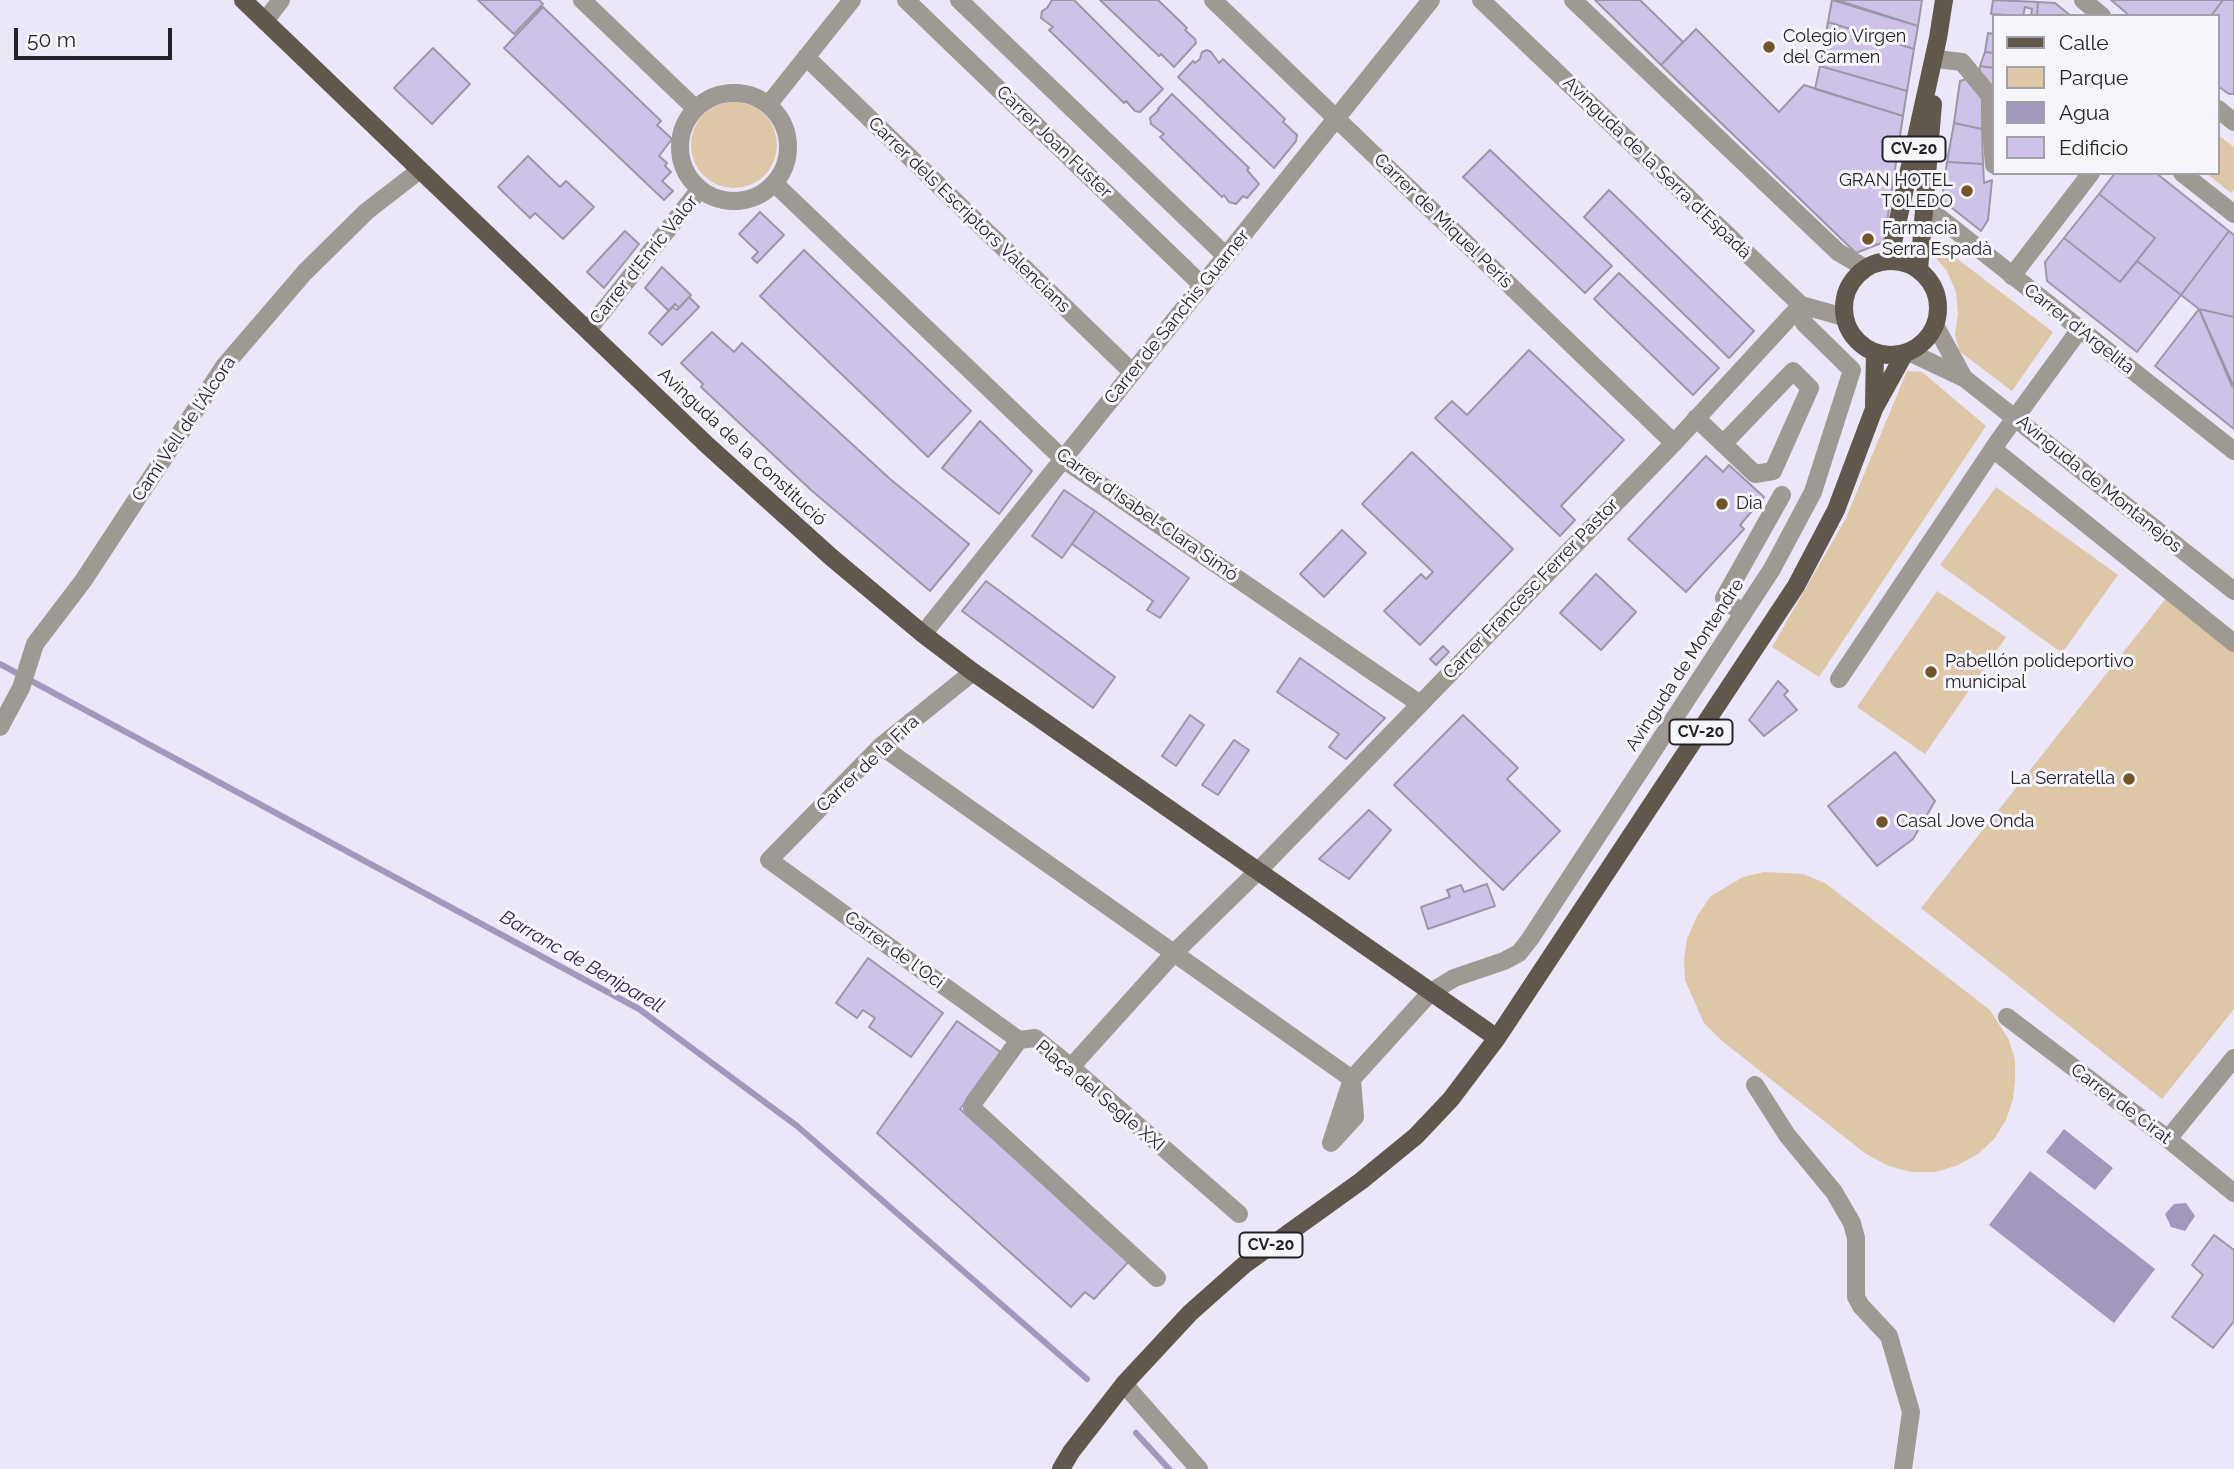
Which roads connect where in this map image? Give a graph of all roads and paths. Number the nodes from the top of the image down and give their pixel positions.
1 (243, 0) edge
2 (281, 0) edge
3 (582, 0) edge
4 (852, 0) edge
5 (906, 0) edge
6 (959, 0) edge
7 (1213, 0) edge
8 (1431, 0) edge
9 (1481, 0) edge
10 (1573, 0) edge
11 (1944, 0) edge
12 (2083, 0) edge
13 (2100, 14) edge
14 (265, 21) junction
15 (1938, 38) junction
16 (806, 57) junction
17 (1937, 59) junction
18 (768, 105) junction
19 (696, 109) junction
20 (2220, 111) edge
21 (1992, 116) edge
22 (1336, 118) junction
23 (2234, 122) edge
24 (1993, 140) edge
25 (420, 170) junction
26 (2089, 175) edge
27 (2184, 175) edge
28 (774, 183) junction
29 (700, 189) junction
30 (1925, 206) junction
31 (2234, 215) edge
32 (1226, 256) junction
33 (1889, 261) junction
34 (1865, 268) junction
35 (1919, 270) junction
36 (2012, 276) junction
37 (1202, 285) junction
38 (1801, 304) junction
39 (1844, 317) junction
40 (1935, 325) junction
41 (2080, 329) junction
42 (588, 330) junction
43 (1875, 352) junction
44 (1907, 352) junction
45 (1132, 372) junction
46 (1964, 377) junction
47 (1874, 409) junction
48 (2015, 417) junction
49 (1696, 418) junction
50 (1674, 443) junction
51 (1724, 444) junction
52 (1993, 449) junction
53 (2234, 451) edge
54 (1063, 459) junction
55 (1763, 473) junction
56 (1782, 495) junction
57 (1805, 509) junction
58 (2234, 591) edge
59 (1743, 614) junction
60 (923, 634) junction
61 (2234, 643) edge
62 (973, 672) junction
63 (1839, 679) dead end
64 (1420, 704) junction
65 (0, 727) edge
66 (881, 746) junction
67 (769, 860) joint
68 (1258, 871) junction
69 (1174, 953) junction
70 (1430, 993) junction
71 (2007, 1017) dead end
72 (1497, 1038) junction
73 (1019, 1041) junction
74 (2234, 1058) edge
75 (1071, 1067) junction
76 (1755, 1086) dead end
77 (2168, 1139) junction
78 (2234, 1193) edge
79 (1238, 1214) dead end
80 (1157, 1278) dead end
81 (1124, 1384) junction
82 (1061, 1469) edge
83 (1199, 1469) edge
84 (1903, 1469) edge

1 - 14 main road, Avinguda de la Constitució
2 - 14 street
3 - 19 street
4 - 16 street
5 - 37 street, Carrer Joan Fuster
6 - 32 street, Carrer Joan Fuster
7 - 22 street, Carrer de Miquel Peris
8 - 22 street, Carrer de Sanchis Guarner
9 - 38 street, Avinguda de la Serra d'Espadà
10 - 34 street
11 - 15 main road, CV-20
12 - 13 street
14 - 25 main road, Avinguda de la Constitució
15 - 17 main road, CV-20
15 - 33 main road, CV-20
16 - 18 street
16 - 45 street, Carrer dels Escriptors Valencians
17 - 21 street
17 - 30 main road, CV-20
18 - 19 street
18 - 28 street
19 - 29 street
20 - 23 street
21 - 24 street
22 - 32 street, Carrer de Sanchis Guarner
22 - 50 street, Carrer de Miquel Peris
25 - 42 main road, Avinguda de la Constitució
25 - 65 street, Camí Vell de l'Alcora
26 - 36 street
27 - 31 street
28 - 29 street
28 - 54 street, Carrer d'Isabel-Clara Simó
29 - 42 street, Carrer d'Enric Valor
30 - 35 main road, CV-20
30 - 36 street, Carrer d'Argelita
32 - 37 street, Carrer de Sanchis Guarner
33 - 34 main road
33 - 35 main road
34 - 39 main road
35 - 40 main road
36 - 41 street, Carrer d'Argelita
37 - 45 street, Carrer de Sanchis Guarner
38 - 39 street, Avinguda de la Serra d'Espadà
38 - 49 street, Carrer Francesc Ferrer Pastor
38 - 57 street, Avinguda de Montendre
39 - 43 main road
40 - 44 main road, CV-20
40 - 46 street, Avinguda de Montanejos
41 - 48 street
41 - 53 street, Carrer d'Argelita
42 - 60 main road, Avinguda de la Constitució
43 - 44 main road
43 - 47 main road, CV-20
44 - 46 street, Avinguda de Montanejos
44 - 47 main road, CV-20
45 - 54 street, Carrer de Sanchis Guarner
46 - 48 street, Avinguda de Montanejos
47 - 72 main road, CV-20
48 - 52 street
48 - 58 street, Avinguda de Montanejos
49 - 50 street, Carrer Francesc Ferrer Pastor
49 - 51 street
50 - 64 street, Carrer Francesc Ferrer Pastor
51 - 55 street
51 - 55 street
52 - 61 street
52 - 63 street
54 - 60 street, Carrer de Sanchis Guarner
54 - 64 street, Carrer d'Isabel-Clara Simó
55 - 56 street
56 - 57 street
56 - 59 street
57 - 59 street, Avinguda de Montendre
59 - 70 street, Avinguda de Montendre
60 - 62 main road, Avinguda de la Constitució
62 - 66 street, Carrer de la Fira
62 - 68 main road, Avinguda de la Constitució
64 - 68 street, Carrer Francesc Ferrer Pastor
66 - 67 street, Carrer de la Fira
66 - 69 street
67 - 73 street, Carrer de l'Oci
68 - 69 street
68 - 70 main road, Avinguda de la Constitució
69 - 70 street
69 - 75 street
70 - 72 main road, Avinguda de la Constitució
71 - 77 street, Carrer de Cirat
72 - 81 main road, CV-20
73 - 75 street, Plaça del Segle XXI
73 - 80 street, Plaça del Segle XXI
74 - 77 street
75 - 79 street, Plaça del Segle XXI
76 - 84 street
77 - 78 street, Carrer de Cirat
81 - 82 main road, CV-20
81 - 83 street

